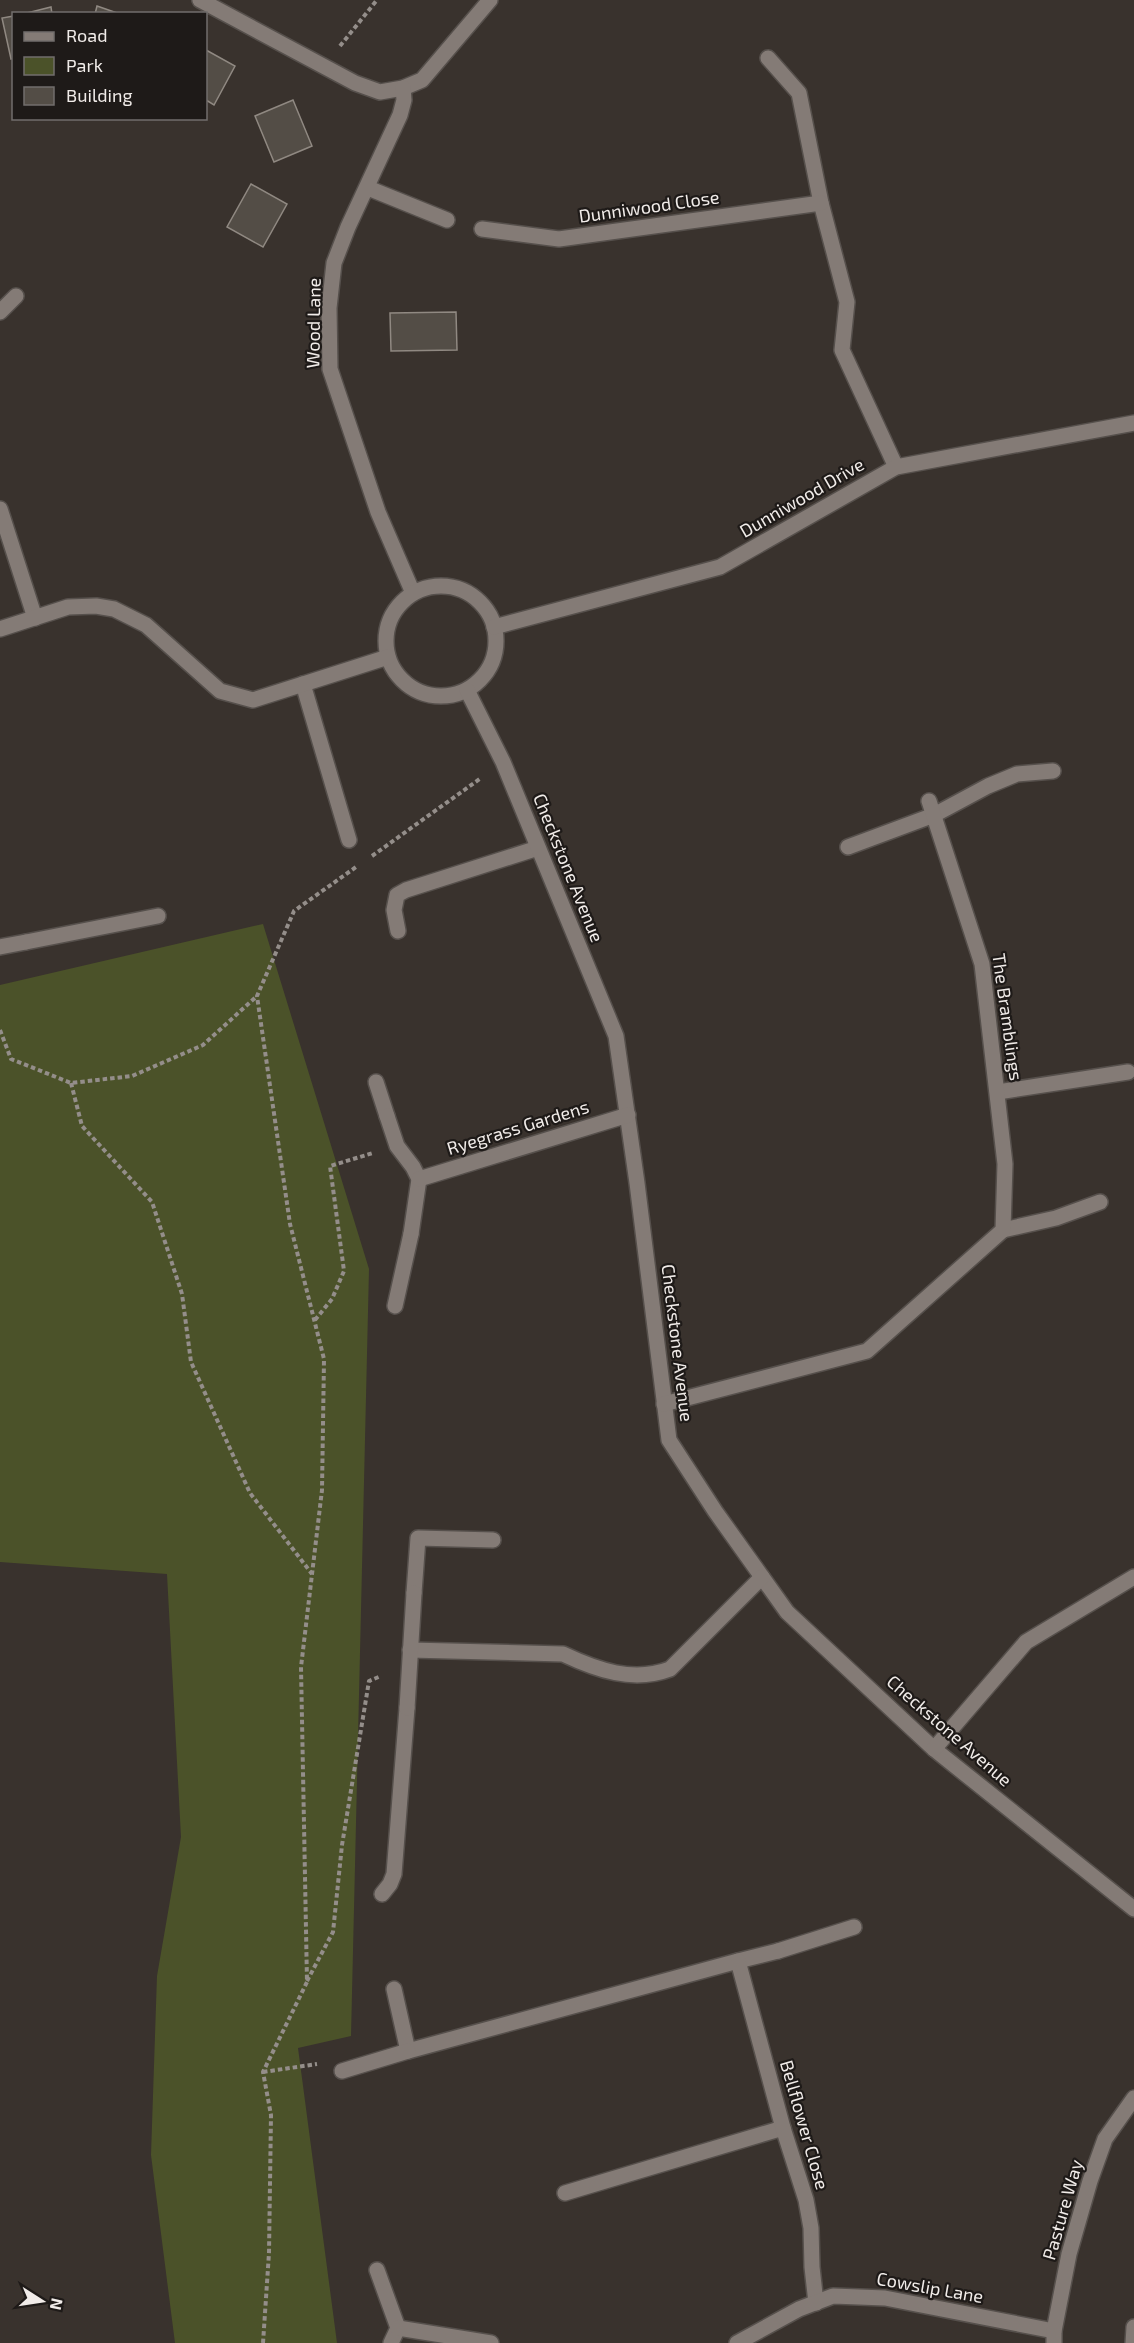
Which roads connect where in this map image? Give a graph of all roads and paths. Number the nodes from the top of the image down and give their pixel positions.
1 (200, 0) edge
2 (376, 0) edge
3 (490, 0) edge
4 (768, 58) dead end
5 (324, 66) junction
6 (403, 88) junction
7 (368, 188) junction
8 (821, 203) junction
9 (447, 220) dead end
10 (482, 229) dead end
11 (16, 296) dead end
12 (0, 312) edge
13 (1134, 423) edge
14 (896, 467) junction
15 (0, 509) edge
16 (413, 593) junction
17 (35, 618) junction
18 (494, 627) junction
19 (0, 629) edge
20 (388, 657) junction
21 (303, 684) junction
22 (467, 690) junction
23 (503, 762) junction
24 (1053, 771) dead end
25 (932, 808) junction
26 (349, 840) dead end
27 (848, 847) dead end
28 (538, 848) junction
29 (370, 857) dead end
30 (361, 864) dead end
31 (158, 916) dead end
32 (398, 931) dead end
33 (0, 947) edge
34 (257, 996) junction
35 (0, 1030) edge
36 (1128, 1072) dead end
37 (376, 1082) dead end
38 (71, 1083) junction
39 (998, 1092) junction
40 (628, 1115) junction
41 (397, 1146) junction
42 (419, 1179) junction
43 (1100, 1202) dead end
44 (1003, 1230) junction
45 (395, 1306) dead end
46 (315, 1321) junction
47 (664, 1404) junction
48 (493, 1540) dead end
49 (312, 1574) junction
50 (762, 1577) junction
51 (1134, 1577) edge
52 (410, 1657) junction
53 (934, 1749) junction
54 (382, 1894) dead end
55 (1134, 1909) edge
56 (854, 1927) dead end
57 (738, 1961) junction
58 (307, 1982) junction
59 (394, 1989) dead end
60 (408, 2051) junction
61 (342, 2071) joint
62 (263, 2073) junction
63 (1134, 2098) edge
64 (783, 2128) junction
65 (566, 2193) dead end
66 (377, 2270) dead end
67 (816, 2303) junction
68 (1134, 2327) edge
69 (398, 2328) junction
70 (1054, 2337) edge
71 (262, 2343) edge
72 (391, 2343) edge
73 (491, 2343) edge
74 (737, 2343) edge
75 (1132, 2343) edge

1 - 5 street
2 - 5 path
3 - 6 street
4 - 8 street
5 - 6 street
6 - 7 street, Wood Lane
7 - 9 street
7 - 16 street, Wood Lane
8 - 10 street, Dunniwood Close
8 - 14 street
11 - 12 street
13 - 14 street, Dunniwood Drive
14 - 18 street, Dunniwood Drive
15 - 17 street
16 - 18 street
16 - 20 street
17 - 19 street
17 - 21 street
18 - 22 street
20 - 21 street
20 - 22 street
21 - 26 street
22 - 23 street, Checkstone Avenue
23 - 28 street, Checkstone Avenue
23 - 29 path
24 - 25 street
25 - 27 street
25 - 39 street, The Bramblings
28 - 32 street
28 - 40 street, Checkstone Avenue
30 - 34 path
31 - 33 street
34 - 38 path
34 - 46 path
35 - 38 path
36 - 39 street
37 - 41 street
38 - 49 path
39 - 44 street, The Bramblings
40 - 42 street, Ryegrass Gardens
40 - 47 street, Checkstone Avenue
41 - 42 street
41 - 46 path
42 - 45 street
43 - 44 street
44 - 47 street
46 - 49 path
47 - 50 street, Checkstone Avenue
48 - 52 street
49 - 58 path
50 - 52 street
50 - 53 street, Checkstone Avenue
51 - 53 street
52 - 54 street
52 - 58 path
53 - 55 street, Checkstone Avenue
56 - 57 street
57 - 60 street
57 - 64 street, Bellflower Close
58 - 62 path
59 - 60 street
60 - 61 street
61 - 62 path
62 - 71 path
63 - 70 street, Pasture Way
64 - 65 street
64 - 67 street, Bellflower Close
66 - 69 street
67 - 70 street, Cowslip Lane
67 - 74 street, Cowslip Lane
68 - 75 street
69 - 72 street
69 - 73 street

